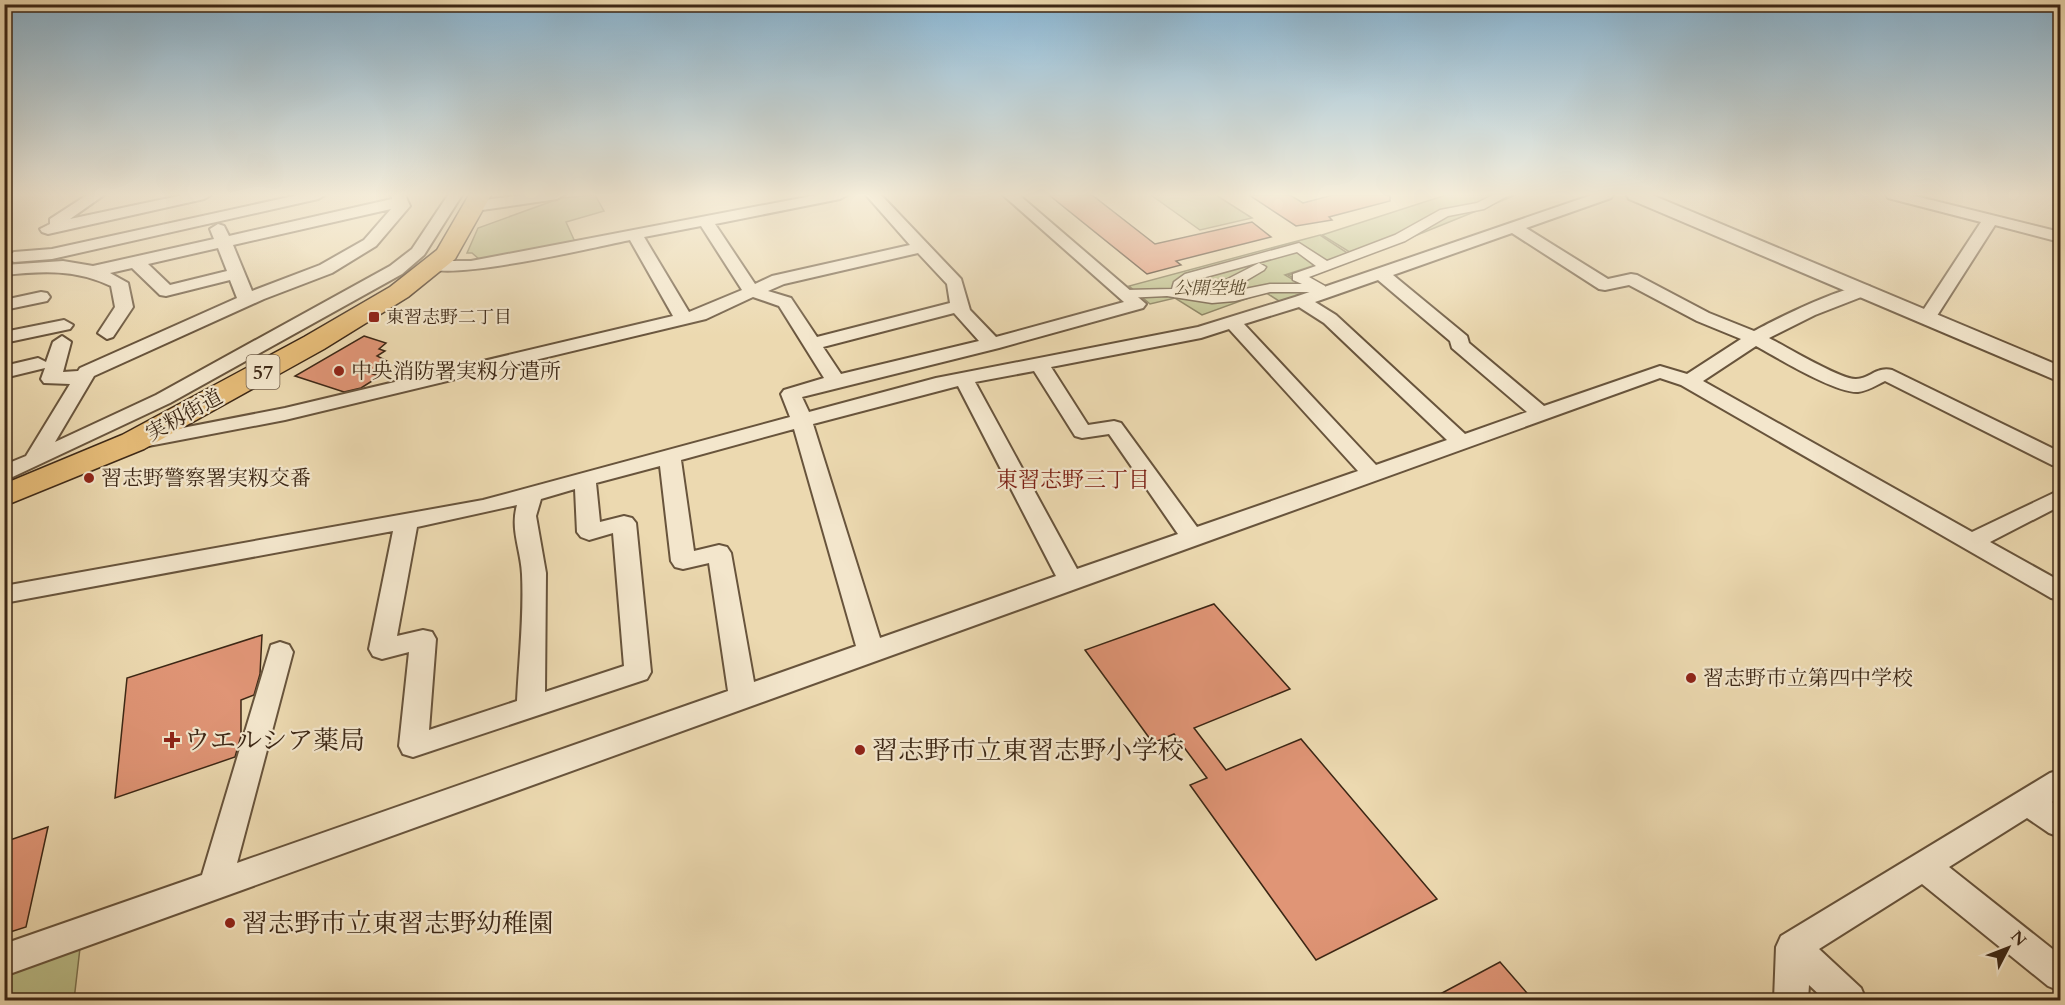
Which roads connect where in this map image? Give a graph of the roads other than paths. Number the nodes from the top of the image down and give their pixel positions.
1 (33, 242) edge
2 (106, 242) edge
3 (223, 242) joint
4 (371, 242) edge
5 (428, 242) edge
6 (454, 242) edge
7 (598, 242) edge
8 (639, 242) edge
9 (719, 242) edge
10 (916, 242) edge
11 (1064, 242) edge
12 (1390, 242) edge
13 (1471, 242) edge
14 (1537, 242) edge
15 (1748, 242) edge
16 (1976, 242) edge
17 (921, 247) junction
18 (1306, 253) junction
19 (136, 262) junction
20 (8, 264) edge
21 (433, 266) junction
22 (1326, 267) junction
23 (95, 271) junction
24 (1380, 273) junction
25 (236, 274) junction
26 (1863, 290) junction
27 (751, 291) junction
28 (1125, 294) junction
29 (1180, 295) junction
30 (41, 297) dead end
31 (1212, 299) junction
32 (247, 300) junction
33 (1301, 301) junction
34 (4, 305) edge
35 (960, 306) junction
36 (1927, 318) junction
37 (684, 319) junction
38 (1233, 323) junction
39 (108, 333) dead end
40 (4, 338) edge
41 (1755, 338) junction
42 (812, 344) junction
43 (992, 344) junction
44 (38, 364) dead end
45 (1039, 364) junction
46 (4, 372) edge
47 (2061, 375) edge
48 (83, 377) junction
49 (964, 379) junction
50 (836, 381) junction
51 (1688, 381) junction
52 (1541, 414) junction
53 (802, 421) junction
54 (133, 442) junction
55 (1462, 442) junction
56 (670, 457) junction
57 (2061, 460) edge
58 (33, 461) junction
59 (1372, 473) junction
60 (4, 474) edge
61 (585, 481) junction
62 (531, 495) junction
63 (4, 496) edge
64 (2061, 497) edge
65 (406, 523) junction
66 (1193, 538) junction
67 (1971, 542) junction
68 (1071, 581) junction
69 (2061, 592) edge
70 (4, 595) edge
71 (280, 652) dead end
72 (871, 652) junction
73 (743, 697) junction
74 (531, 706) junction
75 (2061, 782) edge
76 (2029, 803) junction
77 (2061, 824) edge
78 (1925, 867) junction
79 (214, 886) junction
80 (1793, 947) junction
81 (4, 960) edge
82 (2061, 975) edge
83 (1791, 1000) edge
84 (1850, 1000) edge

1 - 20 street
2 - 20 street
3 - 19 street
3 - 25 street
4 - 32 street
5 - 58 street
6 - 21 main road, 実籾街道 / 57
7 - 21 street
8 - 37 street
9 - 27 street
10 - 17 street
11 - 28 street
12 - 22 street
13 - 24 street
14 - 41 street
15 - 26 street
16 - 36 street
17 - 27 street
17 - 35 street
18 - 22 street
18 - 29 street
18 - 31 street
19 - 23 street
19 - 25 street
20 - 23 street
21 - 54 main road, 実籾街道 / 57
22 - 31 street
23 - 39 street
24 - 33 street
24 - 52 street
25 - 32 street
26 - 36 street
26 - 41 street
27 - 37 street
27 - 42 street
28 - 29 street
28 - 43 street
29 - 31 street
30 - 34 street
32 - 48 street
33 - 38 street
33 - 55 street
35 - 42 street
35 - 43 street
36 - 47 street
37 - 54 street
38 - 45 street
38 - 59 street
40 - 48 street
41 - 51 street
41 - 57 street
42 - 50 street
43 - 50 street
44 - 46 street
45 - 49 street
45 - 66 street
48 - 58 street
49 - 53 street
49 - 68 street
50 - 53 street
51 - 52 street
51 - 67 street
52 - 55 street
53 - 56 street
53 - 72 street
54 - 63 main road, 実籾街道 / 57
55 - 59 street
56 - 61 street
56 - 73 street
58 - 60 street
59 - 66 street
61 - 62 street
61 - 74 street
62 - 65 street
62 - 74 street
64 - 67 street
65 - 70 street
65 - 74 street
66 - 68 street
67 - 69 street
68 - 72 street
71 - 79 street
72 - 73 street
73 - 79 street
75 - 76 street
76 - 77 street
76 - 78 street
78 - 80 street
78 - 82 street
79 - 81 street
80 - 83 street
80 - 84 street

